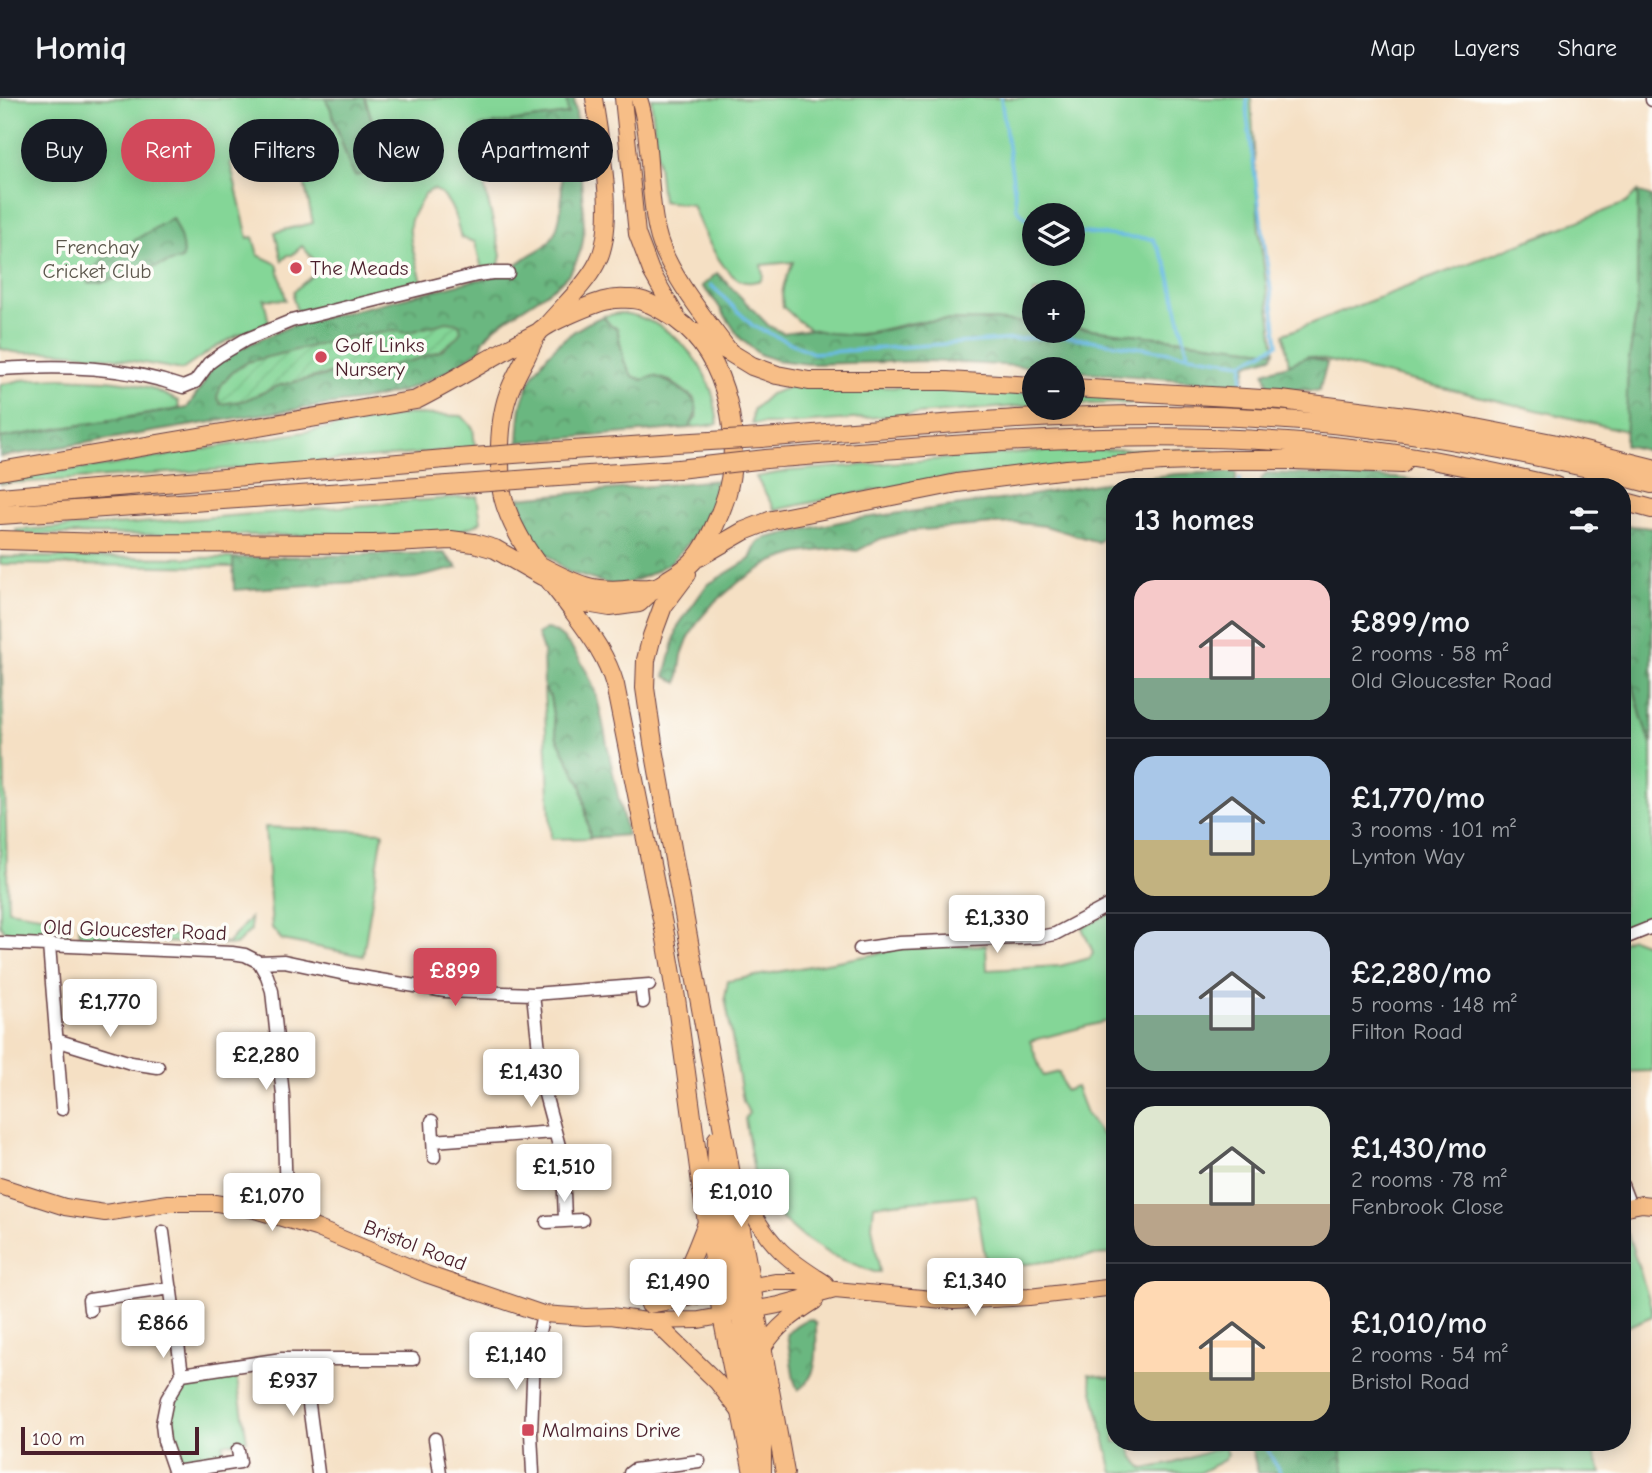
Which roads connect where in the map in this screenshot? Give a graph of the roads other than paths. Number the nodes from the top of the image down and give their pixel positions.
1 (594, 98) edge
2 (623, 98) edge
3 (639, 98) edge
4 (508, 274) dead end
5 (681, 322) junction
6 (540, 331) junction
7 (731, 352) junction
8 (0, 369) edge
9 (1022, 385) edge
10 (1085, 389) edge
11 (1147, 393) junction
12 (1405, 433) junction
13 (1458, 465) junction
14 (1652, 468) edge
15 (1, 471) edge
16 (1519, 478) edge
17 (1626, 478) edge
18 (1631, 479) edge
19 (1652, 484) edge
20 (3, 496) edge
21 (1631, 503) edge
22 (1652, 509) edge
23 (3, 515) edge
24 (4, 540) edge
25 (698, 558) junction
26 (539, 565) junction
27 (551, 582) junction
28 (655, 588) junction
29 (1106, 907) edge
30 (0, 943) edge
31 (49, 945) junction
32 (860, 948) dead end
33 (259, 962) junction
34 (533, 994) junction
35 (643, 1002) dead end
36 (56, 1040) junction
37 (146, 1051) dead end
38 (718, 1100) junction
39 (62, 1109) dead end
40 (432, 1121) dead end
41 (554, 1132) junction
42 (433, 1141) junction
43 (434, 1157) dead end
44 (732, 1176) junction
45 (0, 1186) edge
46 (1652, 1205) edge
47 (1631, 1207) edge
48 (284, 1217) junction
49 (565, 1220) junction
50 (582, 1220) dead end
51 (707, 1220) junction
52 (547, 1222) dead end
53 (163, 1232) dead end
54 (172, 1287) junction
55 (1106, 1288) edge
56 (735, 1290) junction
57 (835, 1290) junction
58 (90, 1310) dead end
59 (651, 1313) junction
60 (739, 1313) junction
61 (542, 1314) junction
62 (763, 1348) junction
63 (303, 1359) junction
64 (414, 1359) dead end
65 (182, 1374) junction
66 (740, 1412) junction
67 (435, 1439) dead end
68 (238, 1450) dead end
69 (699, 1461) dead end
70 (175, 1473) edge
71 (318, 1473) edge
72 (440, 1473) edge
73 (533, 1473) edge
74 (630, 1473) edge
75 (753, 1473) edge
76 (762, 1473) edge
77 (785, 1473) edge

1 - 6 main road
2 - 5 main road
3 - 7 main road
4 - 8 street
5 - 6 highway
5 - 7 highway
5 - 25 highway
6 - 15 highway
6 - 26 highway
7 - 9 highway
10 - 11 highway
11 - 12 highway
11 - 14 highway
12 - 17 highway
12 - 20 highway, bridge
13 - 16 highway
13 - 23 highway, bridge
13 - 25 highway
18 - 19 highway
21 - 22 highway
24 - 27 highway
25 - 28 highway
25 - 38 highway
26 - 27 highway
26 - 28 highway
27 - 28 highway
27 - 51 highway
29 - 32 street
30 - 31 street, Old Gloucester Road
31 - 33 street, Old Gloucester Road
31 - 36 street
33 - 34 street, Old Gloucester Road
33 - 48 street
34 - 35 street, Old Gloucester Road
34 - 41 street
36 - 37 street
36 - 39 street
38 - 44 highway
38 - 56 highway
40 - 42 street
41 - 42 street
41 - 49 street
42 - 43 street
44 - 56 highway
44 - 57 main road
45 - 48 main road, Bristol Road
46 - 47 main road
48 - 61 main road, Bristol Road
49 - 50 street
49 - 52 street
51 - 56 highway
51 - 59 main road
53 - 54 street
54 - 58 street
54 - 65 street
55 - 57 main road
56 - 57 main road
56 - 59 main road
56 - 60 highway
56 - 60 highway
57 - 60 main road, Bristol Road
57 - 62 main road
59 - 60 main road, Bristol Road
59 - 61 main road, Bristol Road
59 - 66 main road
60 - 62 highway
60 - 66 highway
60 - 76 highway
61 - 73 street
62 - 77 highway
63 - 64 street
63 - 65 street
63 - 71 street
65 - 70 street
66 - 75 highway
67 - 72 street
68 - 70 street
69 - 74 street

